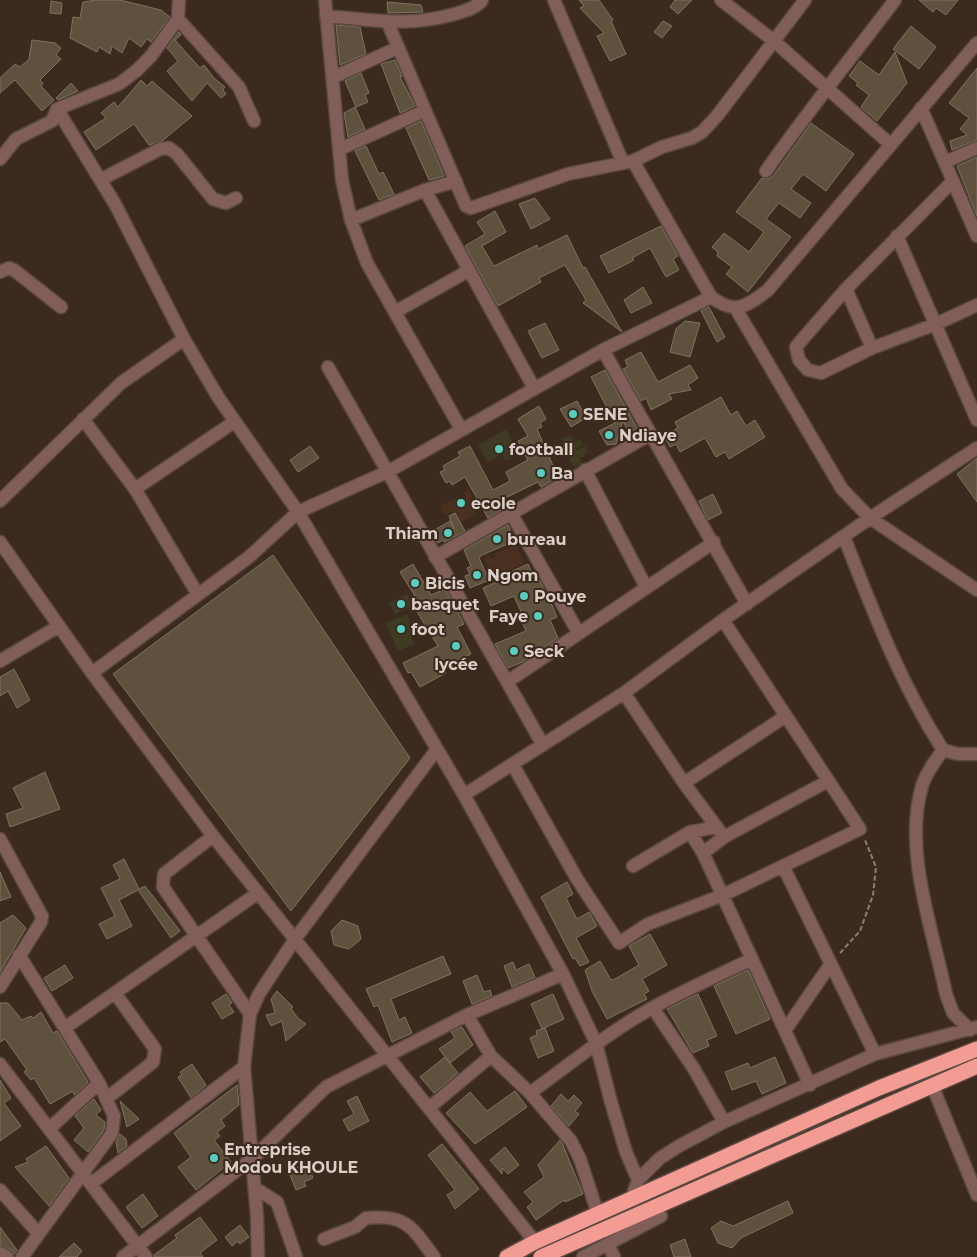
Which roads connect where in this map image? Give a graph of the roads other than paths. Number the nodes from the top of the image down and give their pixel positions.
1 (179, 0) edge
2 (325, 0) edge
3 (554, 0) edge
4 (721, 0) edge
5 (805, 0) edge
6 (895, 0) edge
7 (484, 1) edge
8 (326, 16) junction
9 (178, 18) junction
10 (387, 21) junction
11 (774, 41) junction
12 (977, 43) edge
13 (397, 48) junction
14 (334, 78) junction
15 (829, 88) junction
16 (921, 108) junction
17 (57, 109) junction
18 (424, 111) junction
19 (254, 121) dead end
20 (890, 144) junction
21 (340, 148) junction
22 (977, 148) edge
23 (2, 149) edge
24 (628, 162) junction
25 (945, 162) junction
26 (766, 171) dead end
27 (100, 180) junction
28 (456, 181) junction
29 (953, 181) junction
30 (425, 190) junction
31 (236, 198) dead end
32 (351, 220) junction
33 (897, 236) junction
34 (977, 236) edge
35 (468, 271) junction
36 (0, 272) edge
37 (846, 290) junction
38 (711, 297) junction
39 (977, 305) edge
40 (61, 307) dead end
41 (736, 309) junction
42 (395, 312) junction
43 (936, 324) junction
44 (184, 339) junction
45 (872, 348) junction
46 (604, 350) junction
47 (328, 367) dead end
48 (534, 388) junction
49 (83, 420) junction
50 (977, 420) edge
51 (234, 422) junction
52 (460, 429) junction
53 (651, 434) junction
54 (977, 448) edge
55 (585, 470) junction
56 (389, 471) junction
57 (135, 489) junction
58 (0, 500) edge
59 (298, 512) junction
60 (511, 513) junction
61 (870, 518) junction
62 (844, 537) junction
63 (714, 542) junction
64 (2, 550) edge
65 (435, 557) junction
66 (646, 587) junction
67 (977, 590) edge
68 (197, 593) junction
69 (747, 604) junction
70 (723, 620) junction
71 (58, 626) junction
72 (578, 632) junction
73 (0, 661) edge
74 (92, 673) junction
75 (507, 682) junction
76 (624, 694) junction
77 (786, 716) junction
78 (543, 745) junction
79 (437, 749) junction
80 (943, 750) junction
81 (977, 754) edge
82 (513, 766) junction
83 (828, 781) junction
84 (684, 783) junction
85 (464, 795) junction
86 (690, 832) junction
87 (720, 832) junction
88 (213, 836) junction
89 (0, 839) edge
90 (703, 853) junction
91 (633, 866) dead end
92 (783, 866) junction
93 (258, 893) junction
94 (723, 895) junction
95 (196, 937) junction
96 (295, 940) junction
97 (19, 955) junction
98 (752, 959) junction
99 (830, 965) junction
100 (563, 974) junction
101 (0, 987) edge
102 (115, 993) junction
103 (653, 1008) junction
104 (250, 1014) junction
105 (467, 1015) junction
106 (66, 1027) junction
107 (786, 1028) junction
108 (973, 1028) edge
109 (596, 1043) junction
110 (977, 1048) edge
111 (875, 1054) junction
112 (388, 1055) junction
113 (491, 1056) junction
114 (0, 1064) edge
115 (977, 1066) edge
116 (244, 1067) junction
117 (99, 1083) junction
118 (810, 1085) junction
119 (932, 1085) junction
120 (530, 1093) junction
121 (106, 1099) junction
122 (430, 1107) junction
123 (724, 1122) junction
124 (50, 1128) junction
125 (253, 1158) junction
126 (88, 1178) junction
127 (638, 1180) junction
128 (255, 1188) junction
129 (0, 1190) edge
130 (977, 1195) edge
131 (631, 1200) junction
132 (598, 1214) junction
133 (661, 1216) dead end
134 (39, 1234) junction
135 (324, 1239) dead end
136 (535, 1242) junction
137 (608, 1244) junction
138 (0, 1253) edge
139 (134, 1254) edge
140 (6, 1257) edge
141 (22, 1257) edge
142 (258, 1257) edge
143 (296, 1257) edge
144 (434, 1257) edge
145 (507, 1257) edge
146 (541, 1257) edge
147 (583, 1257) edge
148 (614, 1257) edge

1 - 9 street
2 - 8 street
3 - 24 street
4 - 11 street
5 - 11 street
6 - 15 street
7 - 10 street
8 - 10 street
8 - 14 street
9 - 17 street
9 - 19 street
10 - 13 street
11 - 15 street
11 - 24 street
12 - 16 street
13 - 14 street
13 - 18 street
14 - 21 street
15 - 20 street
15 - 26 street
16 - 20 street
16 - 25 street
17 - 23 street
17 - 27 street
18 - 21 street
18 - 28 street
20 - 41 street
21 - 32 street
22 - 25 street
24 - 28 street
24 - 38 street
25 - 29 street
27 - 31 street
27 - 44 street
28 - 30 street
29 - 33 street
29 - 34 street
30 - 32 street
30 - 35 street
32 - 42 street
33 - 37 street
33 - 43 street
35 - 42 street
35 - 48 street
36 - 40 street
37 - 45 street
37 - 45 street
38 - 41 street
38 - 46 street
39 - 43 street
41 - 61 street
42 - 52 street
43 - 45 street
43 - 50 street
44 - 49 street
44 - 51 street
46 - 48 street
46 - 53 street
47 - 56 street
48 - 52 street
49 - 57 street
49 - 58 street
51 - 57 street
51 - 59 street
52 - 56 street
53 - 55 street
53 - 63 street
54 - 61 street
55 - 60 street
55 - 66 street
56 - 59 street
56 - 65 street
57 - 68 street
59 - 68 street
59 - 79 street
60 - 65 street
60 - 72 street
61 - 62 street
61 - 67 street
62 - 69 street
62 - 80 street
63 - 66 street
63 - 69 street
64 - 71 street
65 - 75 street
66 - 72 street
68 - 74 street
69 - 70 street
70 - 76 street
70 - 77 street
71 - 73 street
71 - 74 street
72 - 75 street
74 - 88 street
75 - 78 street
76 - 78 street
76 - 84 street
77 - 83 street
77 - 84 street
78 - 82 street
79 - 85 street
79 - 96 street
80 - 81 street
80 - 108 street
82 - 85 street
82 - 94 street
83 - 87 street
83 - 92 street
84 - 87 street
85 - 100 street
86 - 87 street
86 - 90 street
86 - 91 street
87 - 90 street
88 - 93 street
88 - 95 street
89 - 97 street
90 - 94 street
92 - 94 street
92 - 99 street
93 - 95 street
93 - 96 street
94 - 98 street
95 - 102 street
95 - 104 street
96 - 104 street
96 - 112 street
97 - 101 street
97 - 106 street
98 - 103 street
98 - 107 street
99 - 107 street
99 - 111 street
100 - 105 street
100 - 109 street
102 - 106 street
102 - 121 street
103 - 109 street
103 - 123 street
104 - 116 street
105 - 112 street
105 - 113 street
106 - 117 street
107 - 118 street
108 - 111 street
109 - 120 street
109 - 127 street
110 - 131 highway
111 - 118 street
112 - 122 street
112 - 125 street
113 - 120 street
113 - 122 street
114 - 124 street
115 - 119 highway
116 - 125 street
116 - 126 street
117 - 121 street
117 - 124 street
118 - 123 street
119 - 130 street
119 - 146 highway
120 - 132 street
121 - 126 street
122 - 136 street
123 - 127 street
124 - 126 street
125 - 128 street
125 - 139 street
126 - 134 street
126 - 139 street
127 - 131 street
128 - 142 street
128 - 143 street
129 - 134 street
131 - 132 highway
132 - 136 highway
133 - 137 street
134 - 141 street
135 - 144 street
136 - 145 highway
137 - 147 street
137 - 148 street
138 - 140 street

